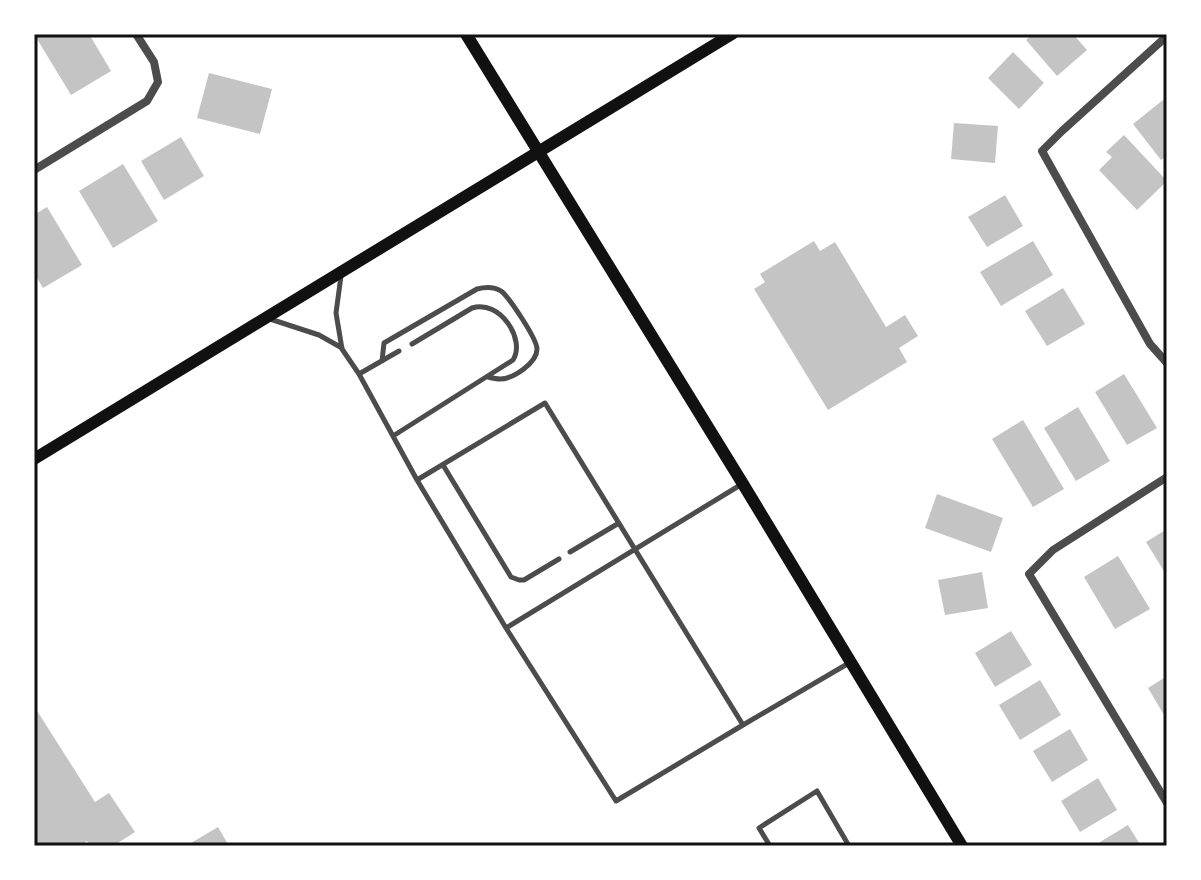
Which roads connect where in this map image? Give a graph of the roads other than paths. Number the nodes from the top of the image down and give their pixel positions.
1 (136, 34) edge
2 (466, 34) edge
3 (732, 34) edge
4 (1167, 36) edge
5 (539, 152) junction
6 (34, 170) edge
7 (341, 272) junction
8 (265, 317) junction
9 (412, 344) dead end
10 (342, 349) junction
11 (399, 351) dead end
12 (382, 361) junction
13 (1167, 363) edge
14 (359, 374) junction
15 (487, 376) junction
16 (393, 436) junction
17 (34, 459) edge
18 (443, 465) junction
19 (1167, 477) edge
20 (417, 480) junction
21 (743, 484) junction
22 (619, 523) junction
23 (636, 549) junction
24 (570, 552) dead end
25 (559, 559) dead end
26 (506, 628) junction
27 (851, 662) junction
28 (743, 725) junction
29 (1163, 788) edge
30 (1167, 803) edge
31 (770, 846) edge
32 (849, 846) edge
33 (962, 846) edge

1 - 6 street
2 - 5 main road
3 - 5 main road
4 - 13 street
5 - 7 main road
5 - 21 main road
7 - 8 main road
7 - 10 lane
8 - 10 lane
8 - 17 main road
9 - 15 lane
10 - 14 lane
11 - 12 lane
12 - 14 lane
12 - 15 lane
14 - 16 lane
15 - 16 lane
16 - 20 lane
18 - 20 lane
18 - 22 lane
18 - 25 lane
19 - 29 street
20 - 26 lane
21 - 23 lane
21 - 27 main road
22 - 23 lane
22 - 24 lane
23 - 26 lane
23 - 28 lane
26 - 28 lane
27 - 28 lane
27 - 33 main road
29 - 30 street
31 - 32 lane

